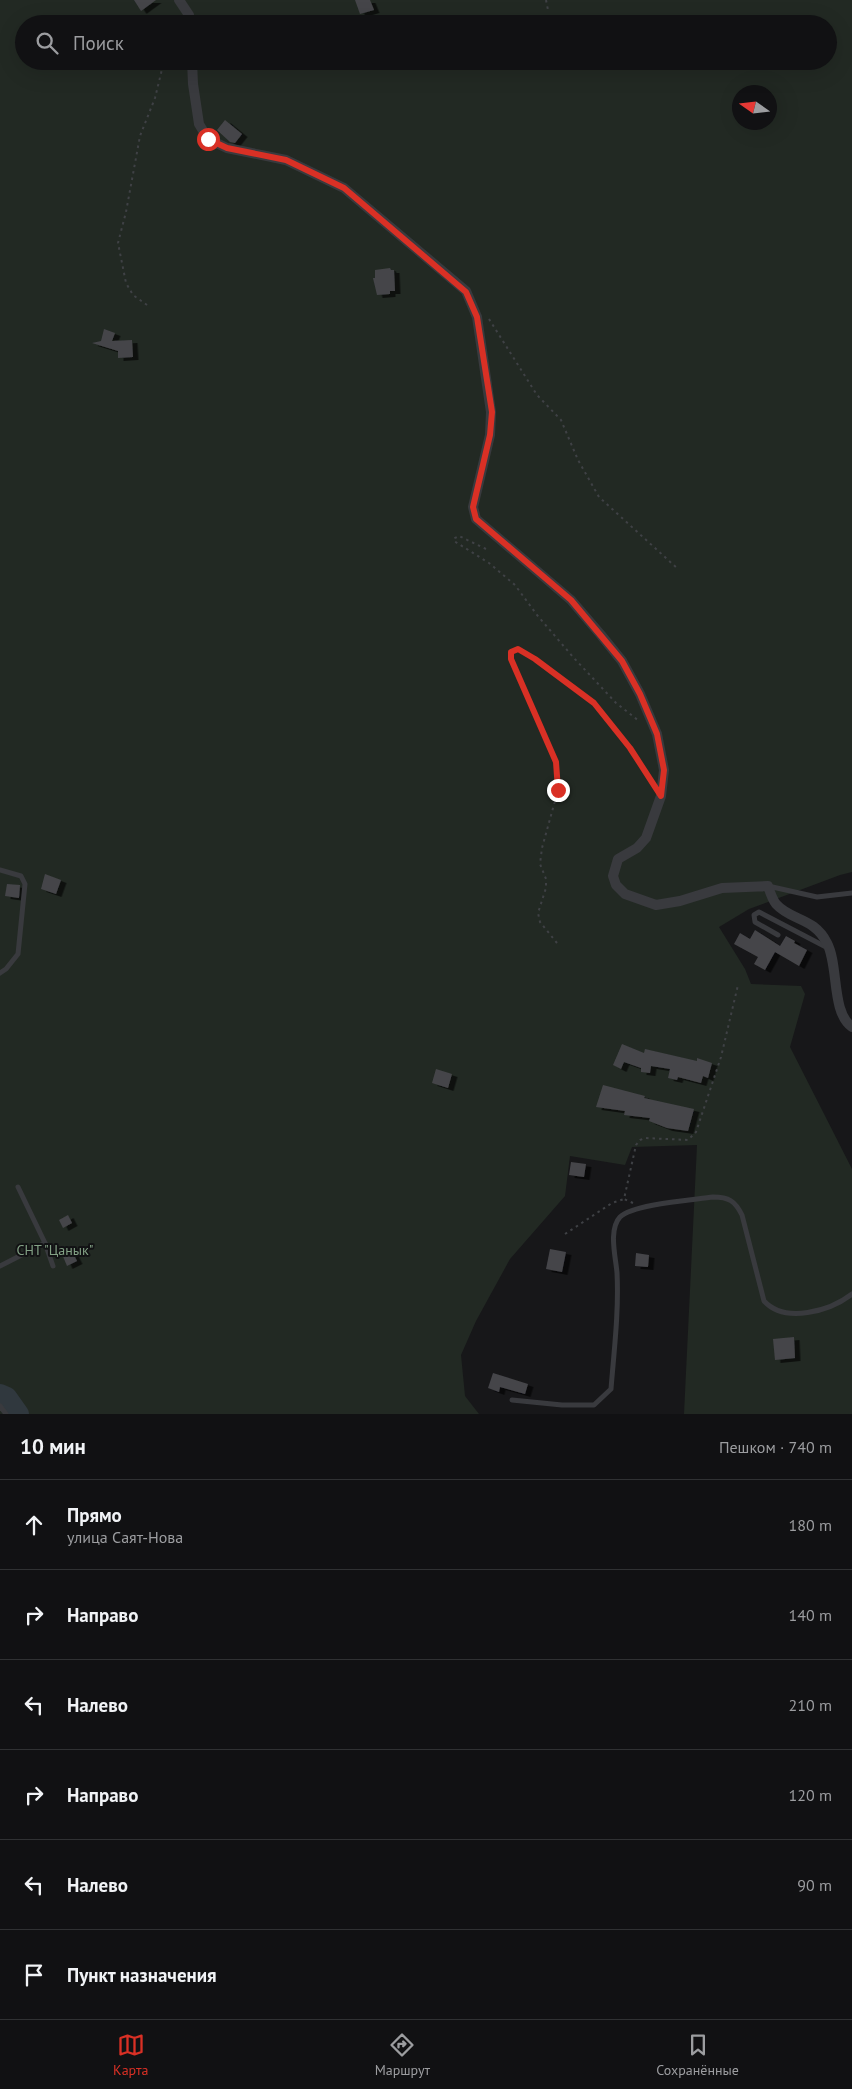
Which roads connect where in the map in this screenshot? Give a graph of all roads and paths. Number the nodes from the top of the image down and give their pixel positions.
1 (179, 0) edge
2 (546, 0) edge
3 (548, 10) dead end
4 (189, 15) edge
5 (162, 70) edge
6 (192, 70) edge
7 (147, 305) dead end
8 (485, 314) dead end
9 (486, 549) dead end
10 (678, 569) dead end
11 (657, 734) junction
12 (661, 796) junction
13 (0, 870) edge
14 (768, 886) junction
15 (852, 893) edge
16 (778, 935) dead end
17 (556, 943) dead end
18 (831, 950) junction
19 (0, 973) edge
20 (738, 985) dead end
21 (852, 1027) edge
22 (18, 1187) dead end
23 (624, 1199) junction
24 (644, 1207) junction
25 (565, 1234) dead end
26 (45, 1243) junction
27 (0, 1266) edge
28 (54, 1266) dead end
29 (852, 1294) edge
30 (512, 1400) dead end
31 (0, 1406) edge
32 (6, 1414) edge

1 - 4 street
2 - 3 path
5 - 7 path
6 - 11 street
8 - 10 path
9 - 11 path
11 - 12 street
12 - 14 street
12 - 17 path
13 - 19 lane
14 - 15 lane
14 - 18 street
16 - 18 lane
18 - 21 street
20 - 23 path
22 - 26 lane
23 - 24 path
23 - 25 path
24 - 29 lane
24 - 30 lane
26 - 27 lane
26 - 28 lane
31 - 32 lane

